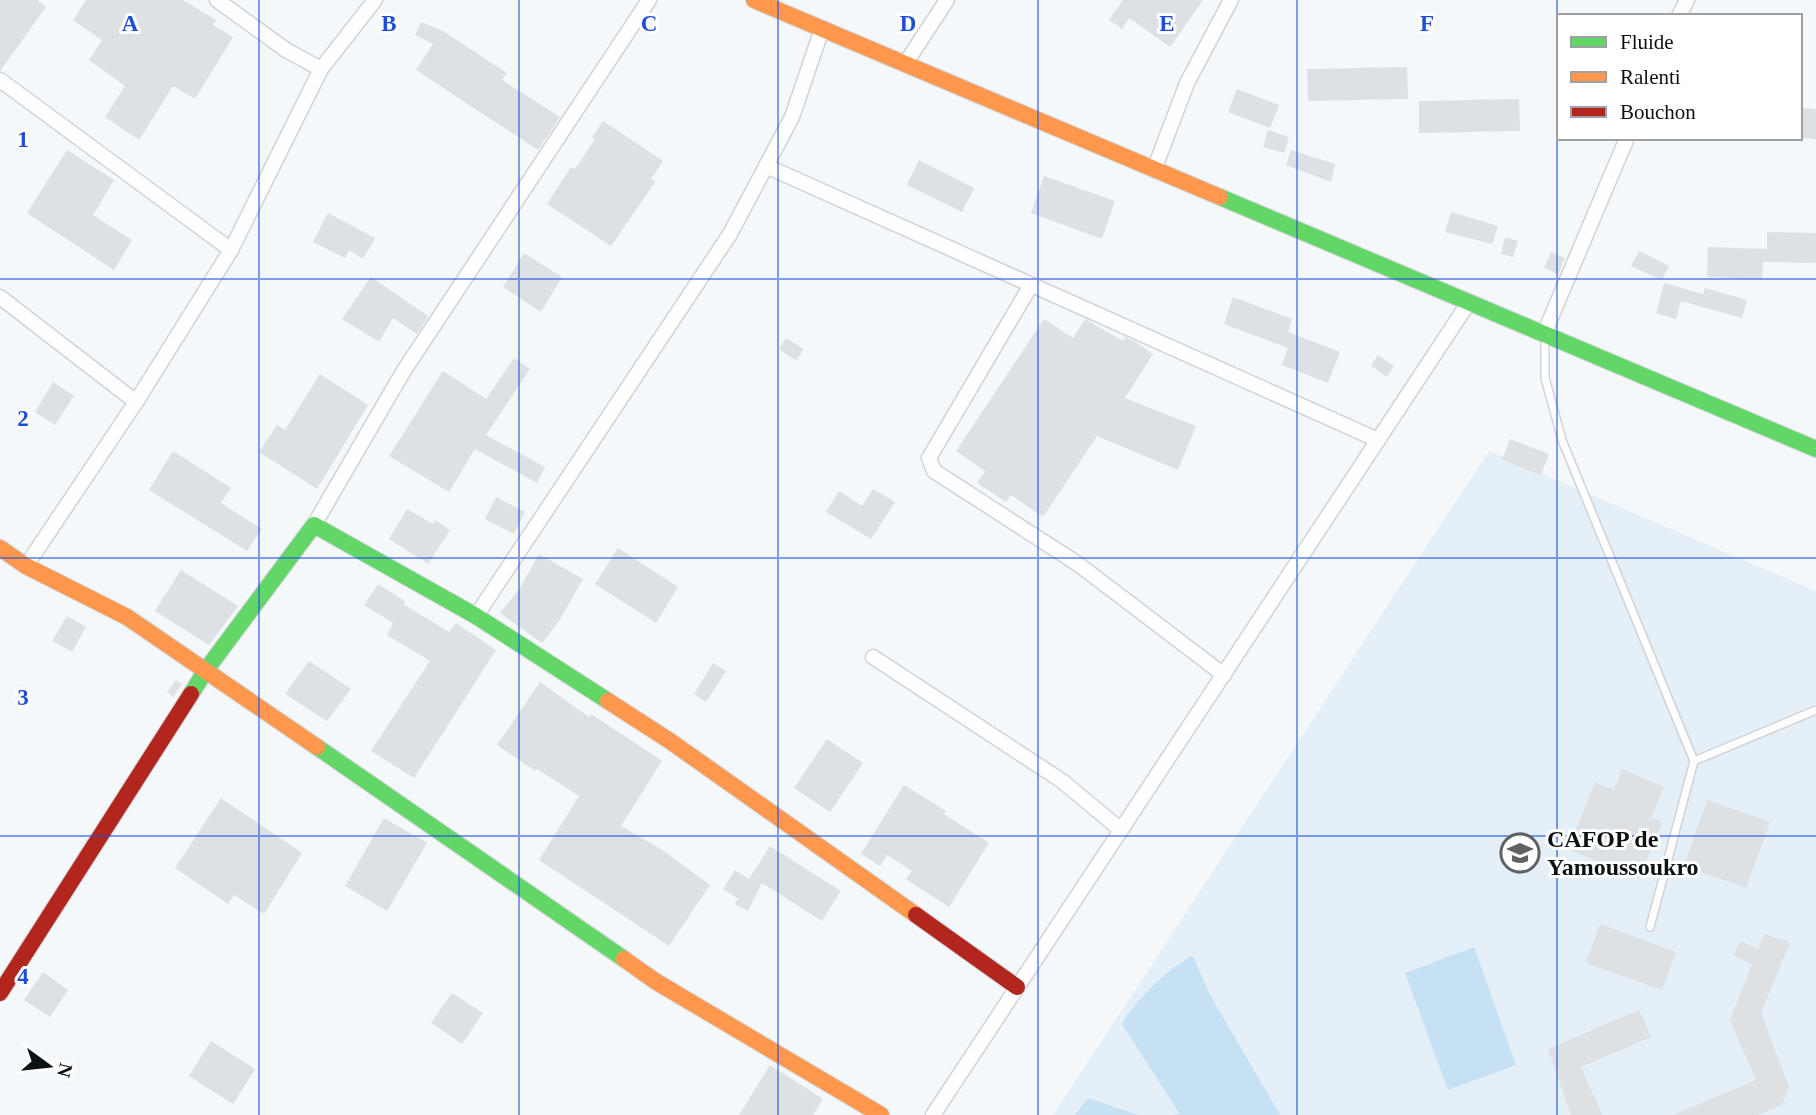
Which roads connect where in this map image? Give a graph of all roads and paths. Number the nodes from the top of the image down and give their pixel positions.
1 (217, 0) edge
2 (375, 0) edge
3 (649, 0) edge
4 (754, 0) edge
5 (947, 0) edge
6 (1231, 0) edge
7 (822, 29) junction
8 (905, 64) junction
9 (321, 68) junction
10 (0, 80) edge
11 (1626, 140) edge
12 (766, 166) junction
13 (1154, 170) junction
14 (231, 250) junction
15 (1031, 285) junction
16 (0, 297) edge
17 (1469, 302) junction
18 (1545, 334) junction
19 (136, 402) junction
20 (1378, 440) junction
21 (1816, 449) edge
22 (314, 525) junction
23 (0, 548) edge
24 (26, 566) junction
25 (476, 616) junction
26 (873, 657) dead end
27 (206, 670) junction
28 (1224, 675) junction
29 (1816, 710) edge
30 (1694, 761) junction
31 (1121, 830) junction
32 (1650, 927) dead end
33 (1017, 987) junction
34 (0, 993) edge
35 (881, 1115) edge
36 (933, 1115) edge

1 - 9 street
2 - 9 street
3 - 22 street
4 - 7 street
5 - 8 street
6 - 13 street
7 - 8 street
7 - 12 street
8 - 13 street
9 - 14 street
10 - 14 street
11 - 18 street
12 - 15 street
12 - 25 street
13 - 17 street
14 - 19 street
15 - 20 street
15 - 28 street
16 - 19 street
17 - 18 street
17 - 20 street
18 - 21 street
18 - 30 lane
19 - 24 street
20 - 28 street
22 - 25 street
22 - 27 street
23 - 24 street
24 - 27 street
25 - 33 street
26 - 31 street
27 - 34 street
27 - 35 street
28 - 31 street
29 - 30 lane
30 - 32 lane
31 - 33 street
33 - 36 street

